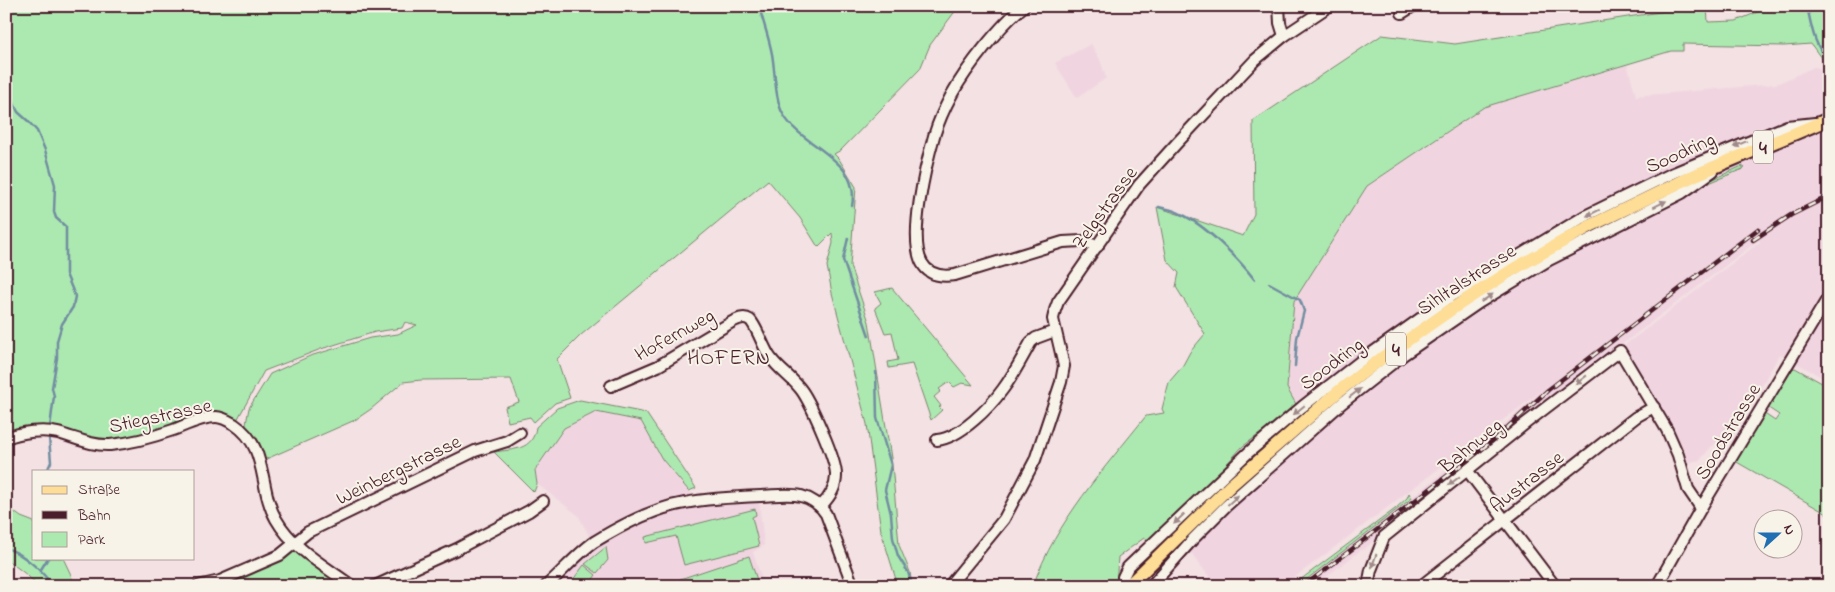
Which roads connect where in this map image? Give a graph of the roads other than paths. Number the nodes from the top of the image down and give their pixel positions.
1 (1024, 6) edge
2 (1279, 6) edge
3 (1329, 6) edge
4 (1413, 6) edge
5 (1402, 13) dead end
6 (1284, 36) junction
7 (1826, 123) edge
8 (1727, 162) junction
9 (1098, 246) junction
10 (1829, 296) edge
11 (1055, 331) junction
12 (610, 386) dead end
13 (1654, 407) junction
14 (520, 433) dead end
15 (6, 438) edge
16 (937, 440) dead end
17 (1468, 470) junction
18 (544, 501) dead end
19 (821, 506) junction
20 (1701, 508) junction
21 (1505, 520) junction
22 (294, 544) junction
23 (1126, 585) edge
24 (198, 586) edge
25 (352, 586) edge
26 (375, 586) edge
27 (546, 586) edge
28 (853, 586) edge
29 (949, 586) edge
30 (1151, 586) edge
31 (1368, 586) edge
32 (1421, 586) edge
33 (1556, 586) edge
34 (1657, 586) edge

1 - 9 street
2 - 6 street
3 - 6 street, Zelgstrasse
4 - 5 street
6 - 9 street, Zelgstrasse
7 - 8 main road, Sihltalstrasse / 4
7 -> 23 street, Soodring
8 - 23 main road, Sihltalstrasse / 4
30 -> 8 street, Soodring
9 - 11 street, Zelgstrasse
10 - 20 street, Soodstrasse
11 - 16 street
11 - 29 street
12 - 19 street, Hofernweg
13 -> 17 street, Bahnweg
13 - 20 street
13 - 21 street, Austrasse
14 - 22 street, Weinbergstrasse
15 - 22 street, Stiegstrasse
17 - 21 street
17 -> 31 street, Bahnweg
18 - 26 street
19 - 27 street
19 - 28 street
20 - 34 street, Soodstrasse
21 - 32 street, Austrasse
21 - 33 street
22 - 24 street, Weinbergstrasse
22 - 25 street, Stiegstrasse

